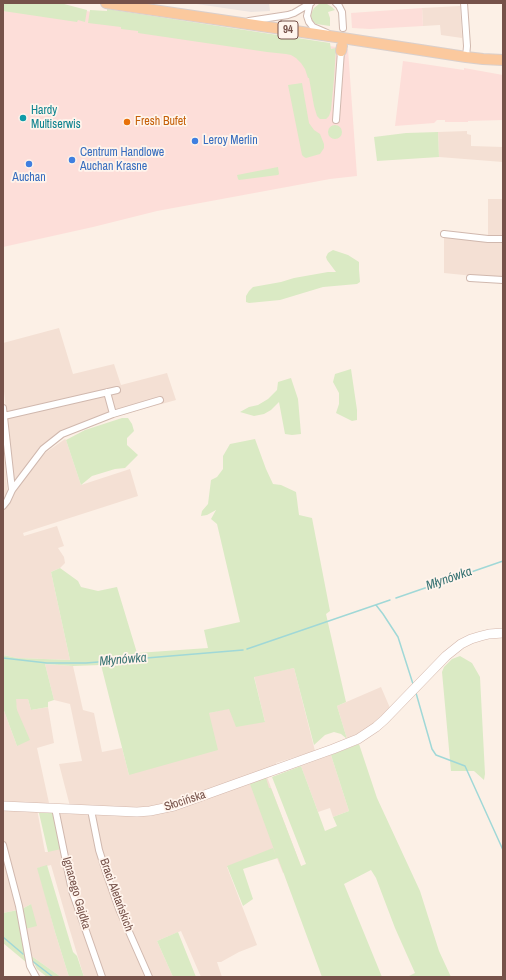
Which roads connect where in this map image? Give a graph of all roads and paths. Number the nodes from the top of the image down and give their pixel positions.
1 (111, 3) edge
2 (310, 3) edge
3 (336, 3) edge
4 (464, 3) edge
5 (239, 23) junction
6 (342, 28) dead end
7 (336, 37) junction
8 (342, 49) dead end
9 (466, 57) junction
10 (483, 59) junction
11 (503, 60) edge
12 (503, 66) edge
13 (336, 120) dead end
14 (444, 234) dead end
15 (503, 239) edge
16 (470, 278) dead end
17 (503, 280) edge
18 (117, 390) dead end
19 (107, 392) junction
20 (160, 400) dead end
21 (3, 408) edge
22 (113, 414) junction
23 (4, 416) edge
24 (12, 490) junction
25 (3, 506) edge
26 (503, 634) edge
27 (3, 806) edge
28 (55, 808) junction
29 (91, 810) junction
30 (3, 845) edge
31 (36, 977) edge
32 (102, 977) edge
33 (149, 977) edge

1 - 5 main road, 94
2 - 5 street
2 - 7 street
3 - 6 street
4 - 9 street
5 - 7 main road, 94
7 - 9 main road, 94
8 - 13 street
9 - 10 main road, 94
10 - 11 main road, 94
10 - 12 main road, 94
14 - 15 street
16 - 17 street
18 - 19 street
19 - 22 street
19 - 23 street
20 - 22 street
21 - 23 street
22 - 24 street
23 - 24 street
24 - 25 street
26 - 29 street, Słocińska
27 - 28 street, Słocińska
28 - 29 street, Słocińska
28 - 32 street, Ignacego Gajdka
29 - 33 street, Braci Aletańskich
30 - 31 street

